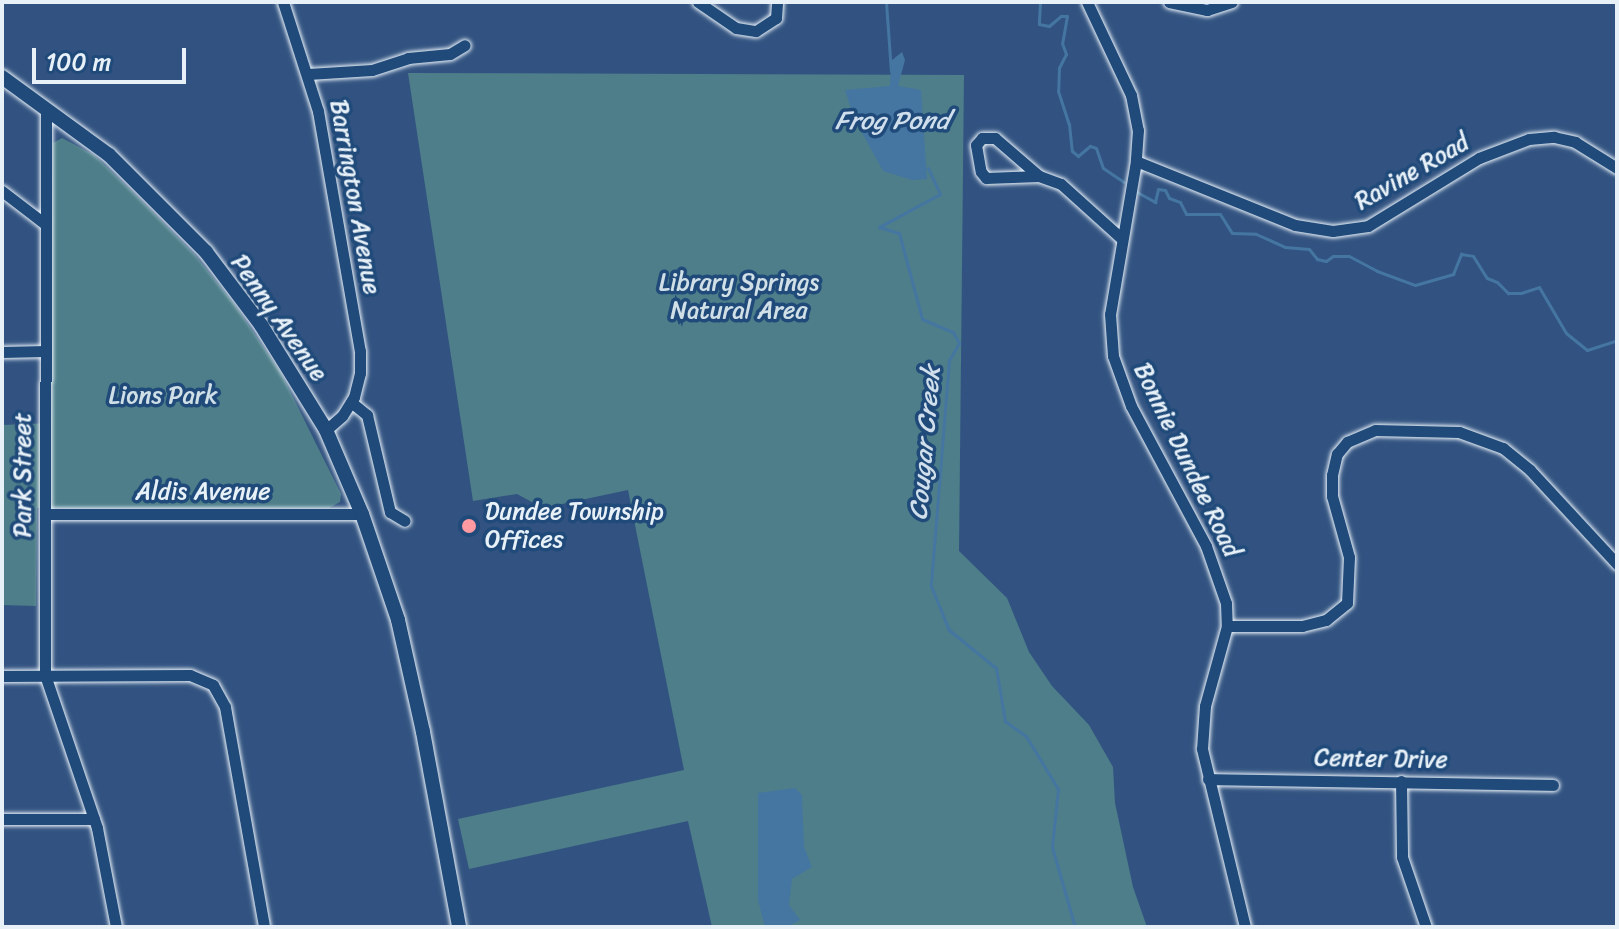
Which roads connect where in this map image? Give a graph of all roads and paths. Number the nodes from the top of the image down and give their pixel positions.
1 (283, 2) edge
2 (698, 2) edge
3 (777, 2) edge
4 (1102, 2) edge
5 (1169, 2) edge
6 (1232, 2) edge
7 (1087, 3) edge
8 (465, 45) dead end
9 (308, 74) junction
10 (2, 77) edge
11 (46, 108) junction
12 (1136, 161) junction
13 (1617, 168) edge
14 (1039, 176) junction
15 (2, 191) edge
16 (45, 224) junction
17 (1122, 239) junction
18 (45, 351) junction
19 (2, 352) edge
20 (351, 402) junction
21 (326, 430) junction
22 (45, 514) junction
23 (362, 514) junction
24 (405, 521) dead end
25 (1617, 564) edge
26 (1227, 626) junction
27 (45, 675) junction
28 (2, 676) edge
29 (1208, 779) junction
30 (1401, 781) junction
31 (1553, 785) dead end
32 (2, 819) edge
33 (94, 819) junction
34 (116, 927) edge
35 (264, 927) edge
36 (459, 927) edge
37 (1245, 927) edge
38 (1426, 927) edge

1 - 9 street, Barrington Avenue
2 - 3 street
4 - 7 street
5 - 6 street
7 - 12 street, Bonnie Dundee Road
8 - 9 street
9 - 20 street, Barrington Avenue
10 - 11 main road, Penny Avenue
11 - 16 street, Park Street
11 - 21 main road, Penny Avenue
12 - 13 street, Ravine Road
12 - 17 street, Bonnie Dundee Road
14 - 14 street
14 - 17 street
15 - 16 street
16 - 18 street, Park Street
17 - 26 street, Bonnie Dundee Road
18 - 19 street
18 - 22 street, Park Street
20 - 21 street, Barrington Avenue
20 - 24 street
21 - 23 main road, Penny Avenue
22 - 23 street, Aldis Avenue
22 - 27 street, Park Street
23 - 36 main road, Penny Avenue
25 - 26 street
26 - 29 street, Bonnie Dundee Road
27 - 28 street
27 - 33 street, Park Street
27 - 35 street
29 - 30 street, Center Drive
29 - 37 street, Bonnie Dundee Road
30 - 31 street, Center Drive
30 - 38 street
32 - 33 street
33 - 34 street, Park Street

